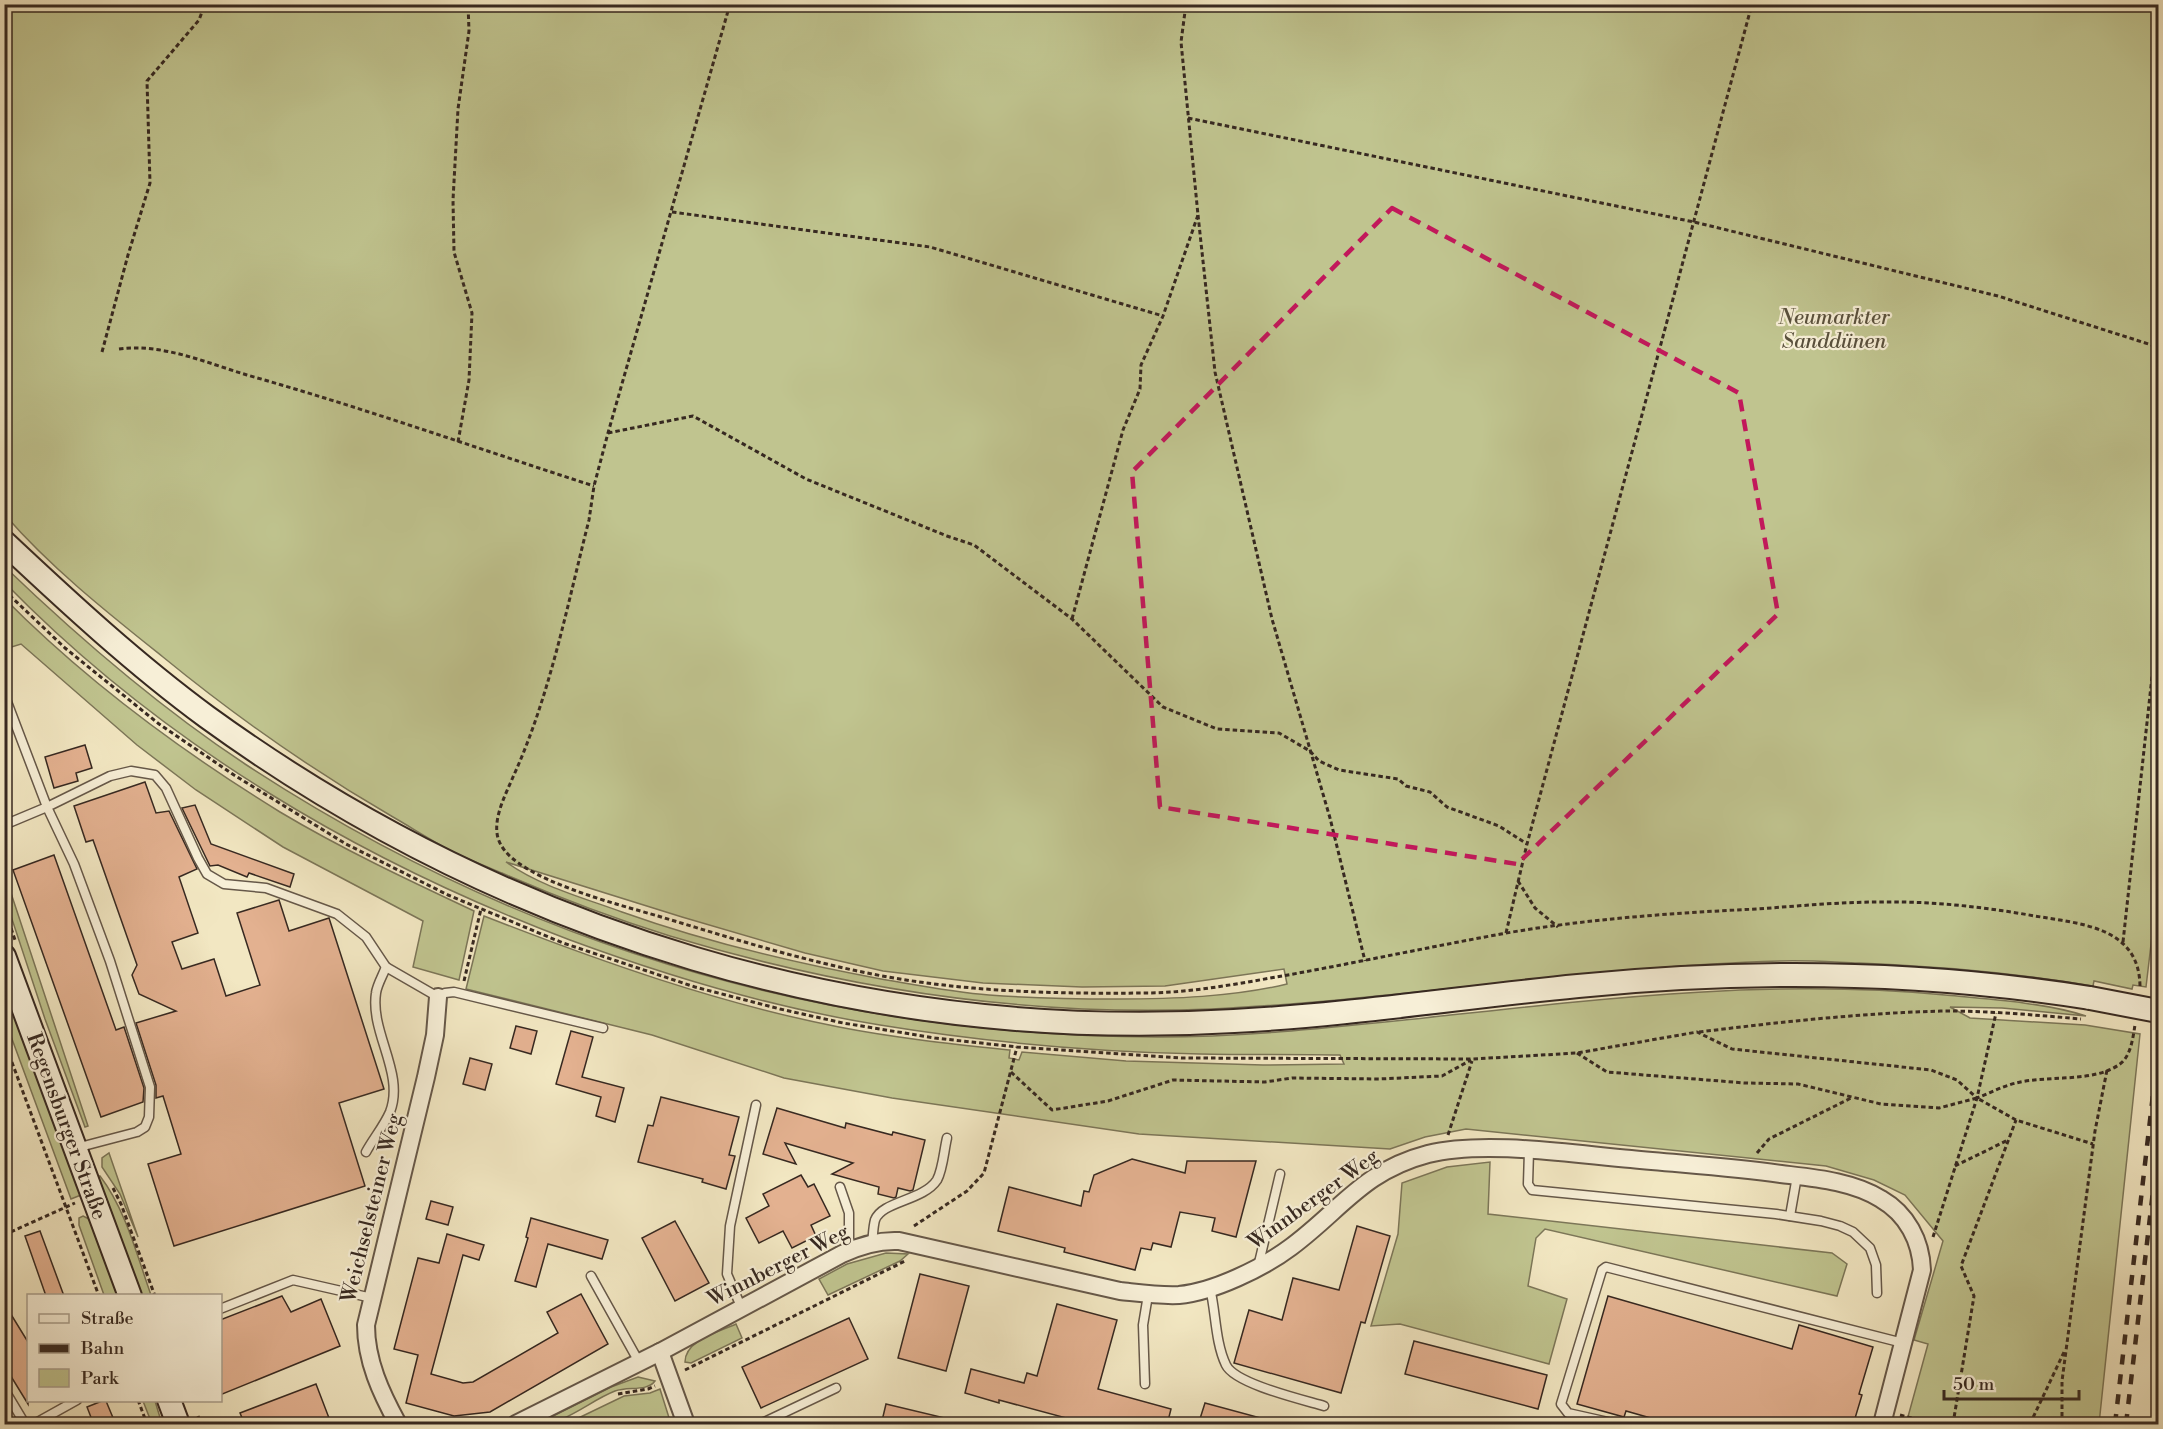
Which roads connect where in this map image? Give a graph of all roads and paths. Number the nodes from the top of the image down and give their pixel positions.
1 (205, 4) edge
2 (468, 4) edge
3 (730, 4) edge
4 (1186, 4) edge
5 (1752, 4) edge
6 (1188, 118) junction
7 (672, 212) junction
8 (1198, 215) junction
9 (1694, 222) junction
10 (1163, 316) junction
11 (2158, 347) edge
12 (119, 349) dead end
13 (102, 352) dead end
14 (608, 433) junction
15 (458, 442) junction
16 (594, 486) junction
17 (4, 542) edge
18 (4, 590) edge
19 (1072, 619) junction
20 (2158, 622) edge
21 (4, 694) edge
22 (1310, 751) junction
23 (47, 807) junction
24 (4, 825) edge
25 (1527, 844) junction
26 (1518, 881) junction
27 (481, 909) junction
28 (1558, 927) junction
29 (1506, 933) junction
30 (2123, 942) junction
31 (4, 956) edge
32 (1365, 961) junction
33 (386, 967) junction
34 (460, 994) junction
35 (2139, 995) dead end
36 (438, 997) junction
37 (2088, 1009) junction
38 (2158, 1011) edge
39 (1996, 1013) junction
40 (2136, 1017) dead end
41 (603, 1028) dead end
42 (1697, 1032) junction
43 (4, 1041) edge
44 (1017, 1047) junction
45 (1577, 1053) junction
46 (1473, 1059) junction
47 (2107, 1070) junction
48 (1011, 1072) junction
49 (1852, 1097) junction
50 (1977, 1098) junction
51 (756, 1105) dead end
52 (2016, 1120) junction
53 (947, 1138) dead end
54 (2009, 1139) junction
55 (2093, 1144) junction
56 (75, 1148) junction
57 (1443, 1151) junction
58 (1529, 1151) junction
59 (366, 1152) dead end
60 (1955, 1166) junction
61 (1744, 1169) junction
62 (1280, 1174) dead end
63 (1797, 1176) junction
64 (840, 1186) dead end
65 (93, 1197) junction
66 (65, 1206) junction
67 (1790, 1216) junction
68 (4, 1235) edge
69 (1932, 1239) dead end
70 (892, 1240) junction
71 (872, 1244) junction
72 (930, 1247) junction
73 (849, 1251) junction
74 (1258, 1268) junction
75 (591, 1276) dead end
76 (1210, 1287) junction
77 (1877, 1293) dead end
78 (98, 1294) edge
79 (129, 1294) edge
80 (1148, 1294) junction
81 (372, 1298) junction
82 (222, 1308) edge
83 (742, 1309) junction
84 (1903, 1343) junction
85 (2066, 1347) junction
86 (660, 1352) junction
87 (639, 1362) junction
88 (669, 1377) junction
89 (1145, 1384) dead end
90 (836, 1388) dead end
91 (4, 1389) edge
92 (615, 1395) dead end
93 (75, 1402) edge
94 (138, 1402) edge
95 (169, 1402) edge
96 (1324, 1406) dead end
97 (1883, 1418) edge
98 (25, 1425) edge
99 (34, 1425) edge
100 (147, 1425) edge
101 (178, 1425) edge
102 (398, 1425) edge
103 (516, 1425) edge
104 (686, 1425) edge
105 (760, 1425) edge
106 (1617, 1425) edge
107 (1926, 1425) edge
108 (1953, 1425) edge
109 (2030, 1425) edge
110 (2062, 1425) edge

1 - 13 path
2 - 15 path
3 - 7 path
4 - 6 path
5 - 9 path
6 - 8 path
6 - 9 path
7 - 10 path
7 - 14 path
8 - 10 path
8 - 22 path
9 - 11 path
9 - 25 path
10 - 19 path
12 - 15 path
14 - 16 path
14 - 19 path
15 - 16 path
16 - 32 path
17 - 37 main road
18 - 27 path
19 - 22 path
20 - 30 path
21 - 23 lane
22 - 25 path
22 - 32 path
23 - 24 lane
23 - 33 lane
23 - 56 lane
25 - 26 path
26 - 28 path
26 - 29 path
27 - 34 path
27 - 44 path
28 - 29 path
28 - 30 path
29 - 32 path
30 - 35 path
31 - 56 main road, Regensburger Straße
33 - 36 lane
33 - 59 lane
34 - 36 lane
34 - 41 lane
36 - 81 street, Weichselsteiner Weg
37 - 38 main road, bridge
37 - 39 path
39 - 42 path
39 - 50 path
40 - 47 path
42 - 45 path
42 - 50 path
43 - 66 path
44 - 46 path
44 - 48 path
45 - 46 path
45 - 49 path
46 - 48 path
46 - 57 path
47 - 50 path
47 - 55 path
48 - 70 path
49 - 50 path
49 - 61 path
50 - 52 path
50 - 60 path
51 - 83 lane
52 - 54 path
52 - 55 path
53 - 71 lane
54 - 60 path
54 - 108 path
55 - 85 path
56 - 65 main road, Regensburger Straße
57 - 58 street, Winnberger Weg
57 - 74 street, Winnberger Weg
58 - 61 street, Winnberger Weg
58 - 67 lane
60 - 69 path
61 - 63 street, Winnberger Weg
62 - 74 lane
63 - 67 lane
63 - 84 street, Winnberger Weg
64 - 73 lane
65 - 66 path
65 - 79 main road, Regensburger Straße
66 - 68 path
66 - 78 path
67 - 77 lane
70 - 71 street, Winnberger Weg
70 - 72 street, Winnberger Weg
71 - 73 street, Winnberger Weg
72 - 80 street, Winnberger Weg
72 - 88 path
73 - 83 street, Winnberger Weg
74 - 76 street, Winnberger Weg
75 - 87 lane
76 - 80 street, Winnberger Weg
76 - 96 lane
80 - 89 lane
81 - 82 lane
81 - 102 street, Weichselsteiner Weg
83 - 86 street, Winnberger Weg
84 - 97 street
84 - 106 lane
85 - 109 path
85 - 110 path
86 - 87 street, Winnberger Weg
86 - 88 street
87 - 103 street, Winnberger Weg
88 - 92 path
88 - 104 street
90 - 105 lane
91 - 98 lane
93 - 99 lane
94 - 100 path
95 - 101 main road
97 - 107 path

